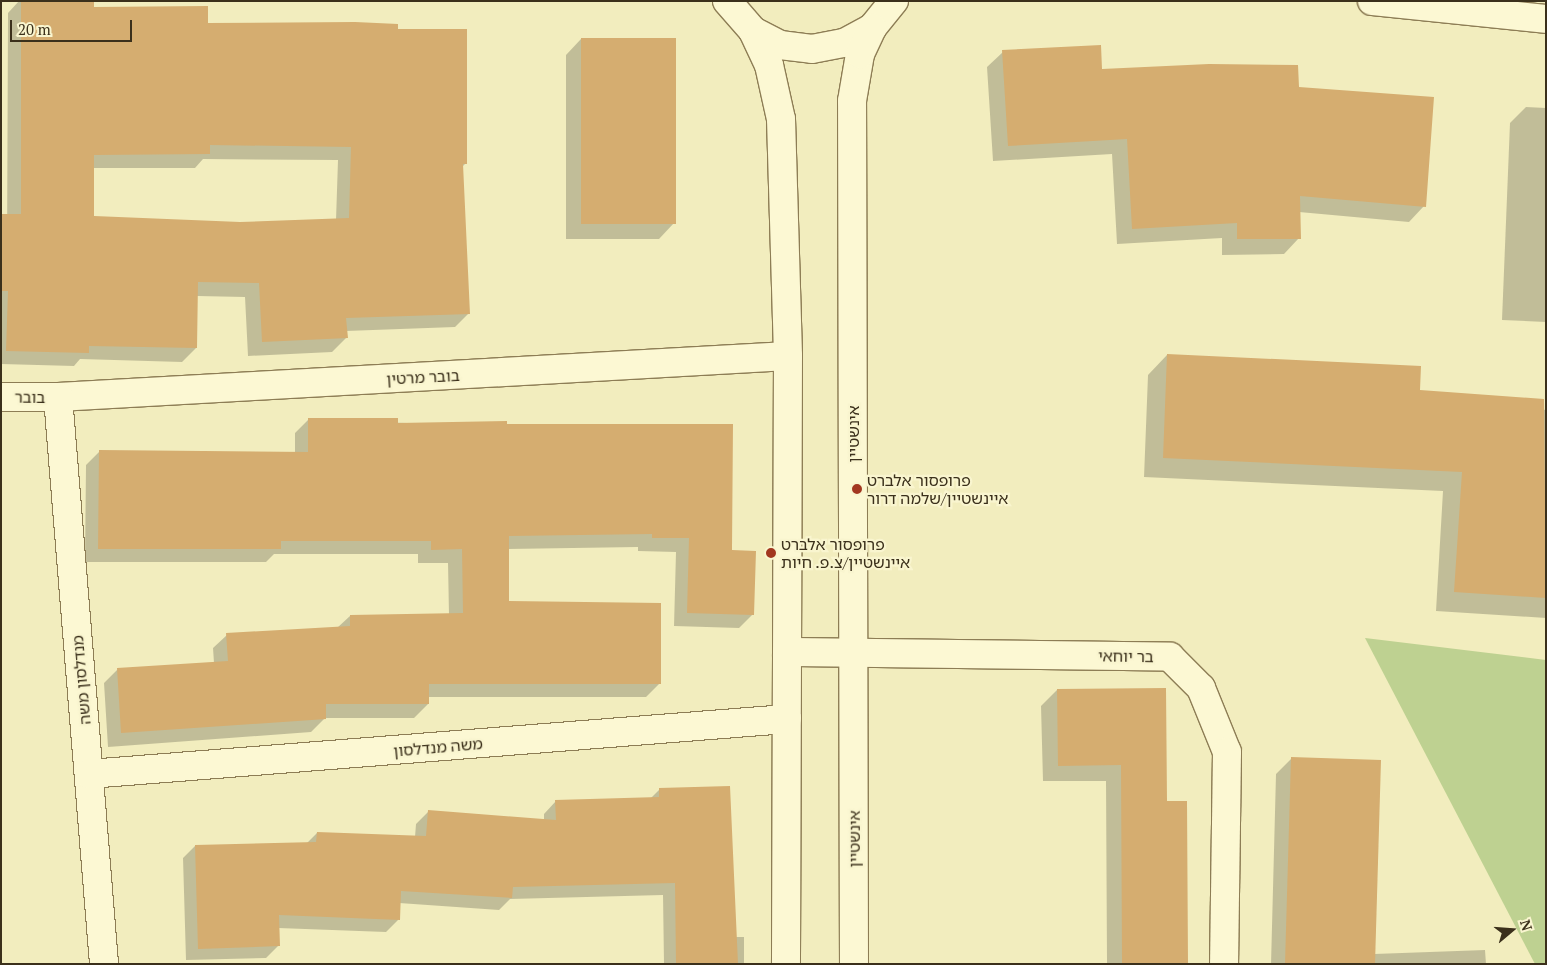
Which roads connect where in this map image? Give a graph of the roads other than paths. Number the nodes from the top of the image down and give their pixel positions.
1 (894, 1) edge
2 (1372, 1) edge
3 (725, 4) edge
4 (1546, 19) edge
5 (872, 28) junction
6 (753, 31) junction
7 (788, 356) junction
8 (1, 397) edge
9 (58, 397) junction
10 (787, 652) junction
11 (854, 653) junction
12 (787, 719) junction
13 (89, 774) junction
14 (104, 964) edge
15 (786, 964) edge
16 (854, 964) edge
17 (1224, 964) edge

1 - 5 street
2 - 4 street
3 - 6 street
5 - 6 street
5 - 11 street, אינשטיין
6 - 7 street
7 - 9 street, בובר מרטין
7 - 10 street
8 - 9 street, בובר
9 - 13 street, מנדלסון משה
10 - 11 street, בר יוחאי
10 - 12 street
11 - 16 street, אינשטיין
11 - 17 street, בר יוחאי
12 - 13 street, משה מנדלסון
12 - 15 street
13 - 14 street, מנדלסון משה

